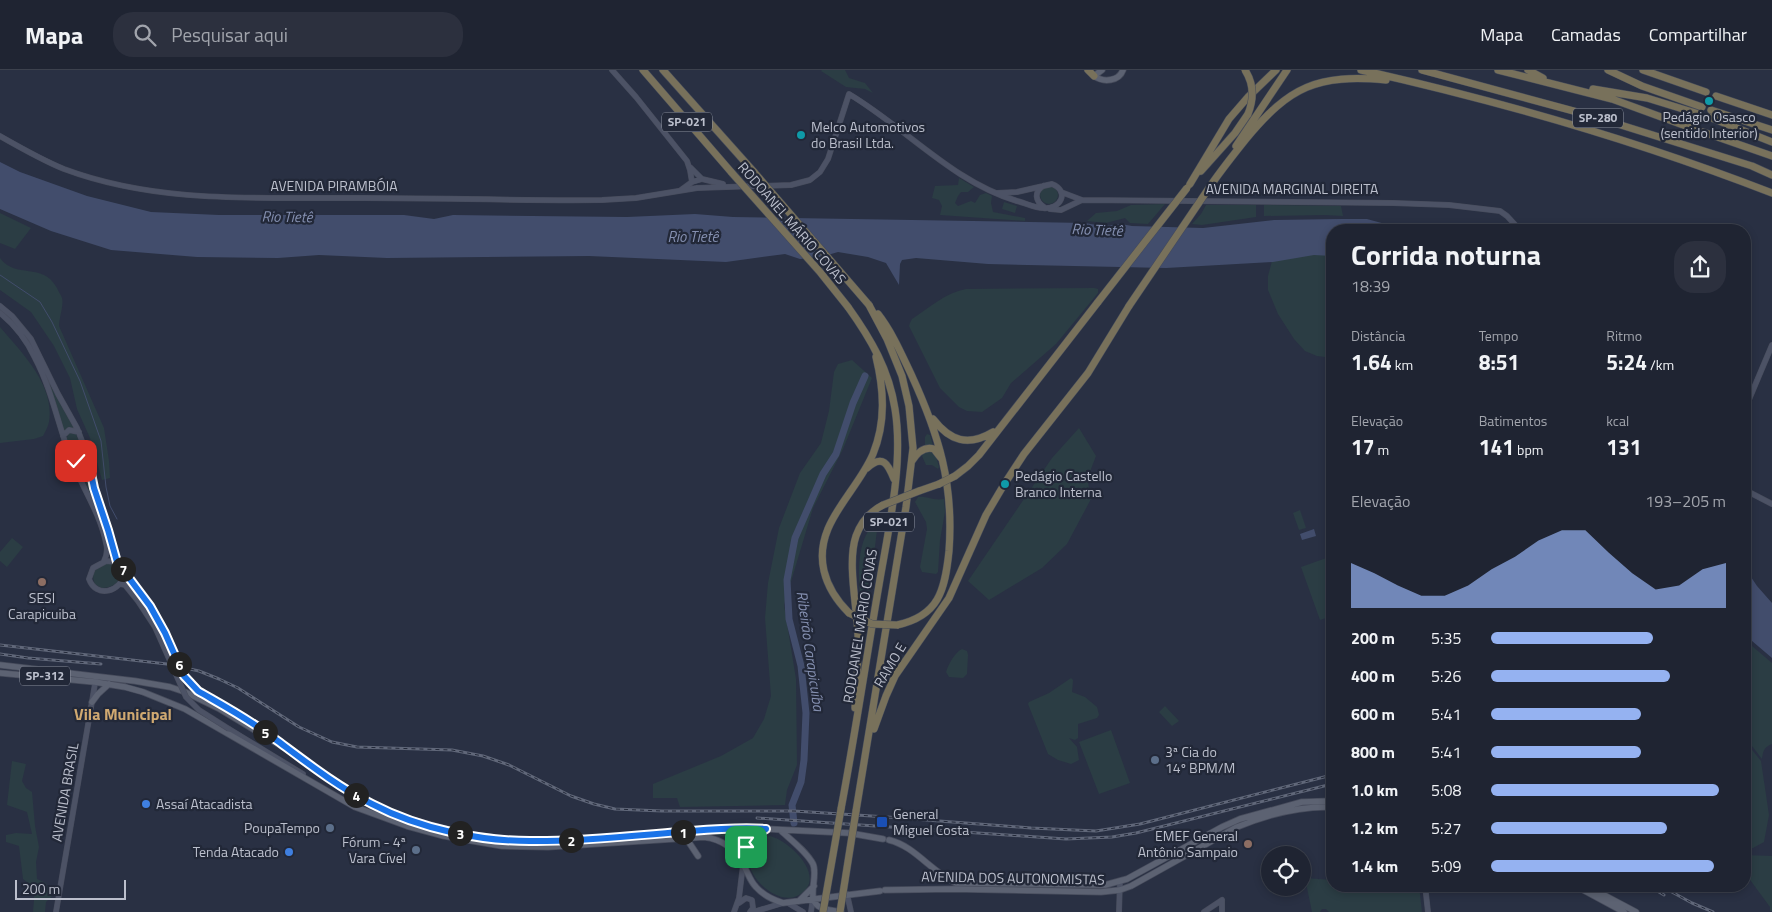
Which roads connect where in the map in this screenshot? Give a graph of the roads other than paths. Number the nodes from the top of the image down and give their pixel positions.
1 (612, 70) edge
2 (643, 70) edge
3 (663, 70) edge
4 (1088, 70) edge
5 (1102, 70) edge
6 (1245, 70) edge
7 (1276, 70) edge
8 (1287, 70) edge
9 (1361, 70) edge
10 (1422, 70) edge
11 (1498, 70) edge
12 (1528, 70) edge
13 (1608, 70) edge
14 (1643, 70) edge
15 (1122, 72) edge
16 (1094, 76) junction
17 (1412, 81) junction
18 (1555, 83) junction
19 (1706, 92) dead end
20 (1716, 96) dead end
21 (1711, 110) dead end
22 (1772, 115) edge
23 (1708, 117) dead end
24 (1694, 129) dead end
25 (1772, 130) edge
26 (1703, 132) dead end
27 (0, 136) edge
28 (1772, 142) edge
29 (1772, 156) edge
30 (690, 166) junction
31 (1220, 171) junction
32 (1772, 175) edge
33 (702, 179) junction
34 (692, 182) junction
35 (1043, 185) junction
36 (728, 186) junction
37 (1189, 186) junction
38 (700, 188) junction
39 (678, 191) junction
40 (1017, 192) junction
41 (1060, 192) junction
42 (997, 193) junction
43 (1772, 193) edge
44 (1082, 200) junction
45 (1019, 201) junction
46 (1048, 209) junction
47 (1514, 224) edge
48 (0, 306) edge
49 (0, 314) edge
50 (879, 319) junction
51 (872, 341) junction
52 (1772, 345) edge
53 (1751, 395) edge
54 (929, 414) junction
55 (997, 429) junction
56 (79, 432) junction
57 (63, 436) junction
58 (87, 454) junction
59 (70, 456) junction
60 (943, 460) junction
61 (912, 462) junction
62 (864, 472) junction
63 (1007, 480) dead end
64 (894, 481) junction
65 (1002, 488) dead end
66 (1751, 493) edge
67 (1772, 504) edge
68 (104, 561) junction
69 (117, 562) junction
70 (124, 571) junction
71 (120, 584) junction
72 (0, 665) edge
73 (0, 673) edge
74 (96, 679) junction
75 (109, 684) junction
76 (92, 702) junction
77 (853, 746) junction
78 (868, 746) junction
79 (288, 750) junction
80 (318, 786) junction
81 (1326, 801) edge
82 (1326, 807) edge
83 (766, 829) junction
84 (780, 830) junction
85 (683, 837) junction
86 (698, 856) dead end
87 (744, 864) junction
88 (1120, 881) junction
89 (814, 885) junction
90 (1120, 890) junction
91 (1426, 892) edge
92 (1587, 892) edge
93 (1598, 892) edge
94 (847, 894) junction
95 (813, 898) junction
96 (798, 902) junction
97 (786, 903) junction
98 (736, 906) junction
99 (56, 912) edge
100 (734, 912) edge
101 (752, 912) edge
102 (803, 912) edge
103 (811, 912) edge
104 (823, 912) edge
105 (841, 912) edge
106 (851, 912) edge
107 (1119, 912) edge
108 (1204, 912) edge
109 (1222, 912) edge
110 (1428, 912) edge
111 (1624, 912) edge
112 (1636, 912) edge

1 - 30 main road
2 - 51 highway, RODOANEL MÁRIO COVAS / SP-021, bridge
3 - 50 highway, RODOANEL MÁRIO COVAS / SP-021, bridge
4 - 16 highway
5 - 16 main road
6 - 37 highway, bridge
7 - 37 highway
8 - 31 highway
9 - 17 highway
10 - 32 highway, SP-280
11 - 18 highway, SP-280
12 - 18 highway
13 - 18 highway
14 - 19 highway
15 - 16 main road
17 - 31 highway
17 - 43 highway
18 - 24 highway, SP-280
20 - 22 highway
21 - 25 highway
23 - 28 highway
26 - 29 highway
27 - 39 main road, AVENIDA PIRAMBÓIA
30 - 33 main road
30 - 34 main road
31 - 63 highway, bridge
33 - 34 main road, AVENIDA PIRAMBÓIA
33 - 36 main road
33 - 38 main road
34 - 38 main road
34 - 39 main road, AVENIDA PIRAMBÓIA
35 - 40 main road
35 - 41 main road
35 - 46 main road
36 - 38 main road, AVENIDA PIRAMBÓIA
36 - 42 main road, AVENIDA PIRAMBÓIA
37 - 55 highway, bridge
38 - 39 main road, AVENIDA PIRAMBÓIA
40 - 42 main road
40 - 45 main road
41 - 44 main road, AVENIDA MARGINAL DIREITA
41 - 46 main road
42 - 45 main road
44 - 46 main road, AVENIDA MARGINAL DIREITA
44 - 47 main road, AVENIDA MARGINAL DIREITA
45 - 46 main road
48 - 56 main road
49 - 57 main road
50 - 54 highway
50 - 61 highway, RODOANEL MÁRIO COVAS / SP-021
51 - 62 highway
51 - 64 highway, RODOANEL MÁRIO COVAS / SP-021
52 - 53 main road
54 - 55 highway
54 - 60 highway
55 - 77 highway, bridge
56 - 57 main road
56 - 58 main road
57 - 59 main road
58 - 59 main road
58 - 69 main road
59 - 68 main road
60 - 61 highway
60 - 62 highway, bridge
61 - 78 highway, RODOANEL MÁRIO COVAS / SP-021
62 - 64 highway
64 - 77 highway, RODOANEL MÁRIO COVAS / SP-021
65 - 78 highway, RAMO E
66 - 67 main road
68 - 69 main road
68 - 71 main road
69 - 70 main road
70 - 71 main road
70 - 79 main road, bridge
71 - 80 main road, bridge
72 - 74 main road, SP-312
73 - 74 main road, SP-312
74 - 75 main road, SP-312
74 - 76 main road, AVENIDA BRASIL
74 - 79 main road, SP-312
75 - 76 main road
75 - 80 main road, SP-312
76 - 99 main road, AVENIDA BRASIL
77 - 104 highway, RODOANEL MÁRIO COVAS / SP-021, bridge
78 - 105 highway, RODOANEL MÁRIO COVAS / SP-021, bridge
79 - 83 main road, SP-312
80 - 85 main road, SP-312
81 - 88 main road, AVENIDA DOS AUTONOMISTAS
82 - 90 main road, AVENIDA DOS AUTONOMISTAS
83 - 84 main road, AVENIDA DOS AUTONOMISTAS
83 - 87 main road
84 - 88 main road, AVENIDA DOS AUTONOMISTAS
84 - 89 main road
85 - 86 main road
85 - 87 main road, SP-312
87 - 97 main road
87 - 98 main road
88 - 90 main road
89 - 95 main road
89 - 96 main road
90 - 94 main road, AVENIDA DOS AUTONOMISTAS
90 - 107 main road
91 - 110 main road
92 - 111 main road
93 - 112 main road
94 - 95 main road, AVENIDA DOS AUTONOMISTAS
94 - 106 main road
95 - 96 main road, AVENIDA DOS AUTONOMISTAS
95 - 103 main road
95 - 105 main road
96 - 97 main road
97 - 101 main road
97 - 102 main road
98 - 100 main road
98 - 101 main road
108 - 109 main road

